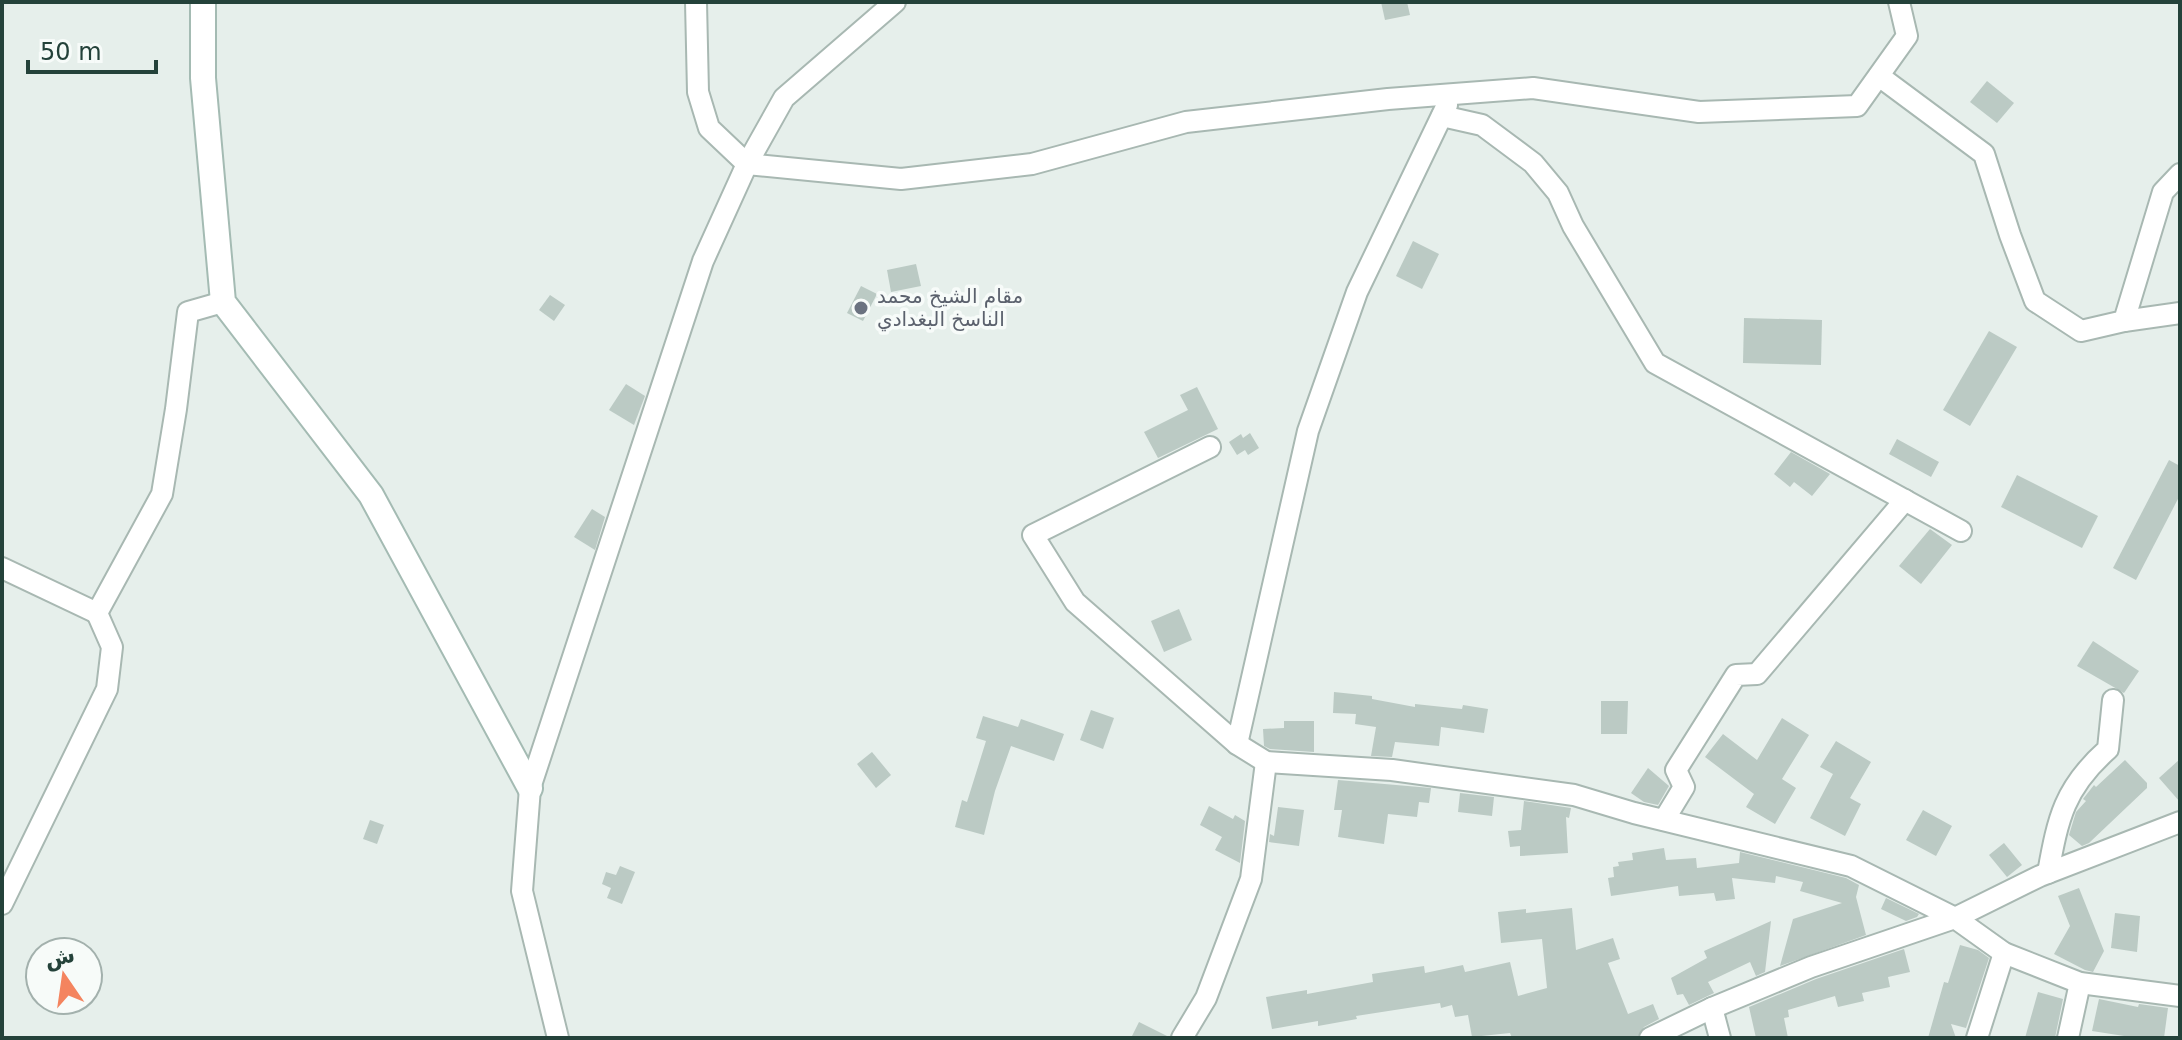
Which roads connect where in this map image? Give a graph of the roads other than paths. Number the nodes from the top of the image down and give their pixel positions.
1 (203, 2) edge
2 (696, 2) edge
3 (895, 2) edge
4 (1899, 2) edge
5 (1879, 76) junction
6 (1453, 94) junction
7 (1442, 116) junction
8 (747, 164) junction
9 (2180, 174) edge
10 (223, 302) junction
11 (2180, 313) edge
12 (2124, 321) junction
13 (1210, 447) dead end
14 (1905, 500) junction
15 (1961, 531) dead end
16 (2, 568) edge
17 (97, 613) junction
18 (2113, 700) dead end
19 (1237, 744) junction
20 (1266, 762) junction
21 (530, 788) junction
22 (1664, 820) junction
23 (2180, 822) edge
24 (2048, 873) junction
25 (2, 904) edge
26 (1955, 918) junction
27 (2004, 953) junction
28 (2080, 983) junction
29 (2180, 996) edge
30 (1712, 1008) junction
31 (558, 1038) edge
32 (1182, 1038) edge
33 (1650, 1038) edge
34 (1720, 1038) edge
35 (1977, 1038) edge
36 (2068, 1038) edge

1 - 10 street
2 - 8 street
3 - 8 street
4 - 5 street
5 - 6 street
5 - 12 street
6 - 7 street
6 - 8 street
7 - 14 street
7 - 19 street
8 - 21 street
9 - 12 street
10 - 17 street
10 - 21 street
11 - 12 street
13 - 19 street
14 - 15 street
14 - 22 street
16 - 17 street
17 - 25 street
18 - 24 street
19 - 20 street
20 - 22 street
20 - 32 street
21 - 31 street
22 - 26 street
23 - 24 street
24 - 26 street
26 - 27 street
26 - 30 street
27 - 28 street
27 - 35 street
28 - 29 street
28 - 36 street
30 - 33 street
30 - 34 street

